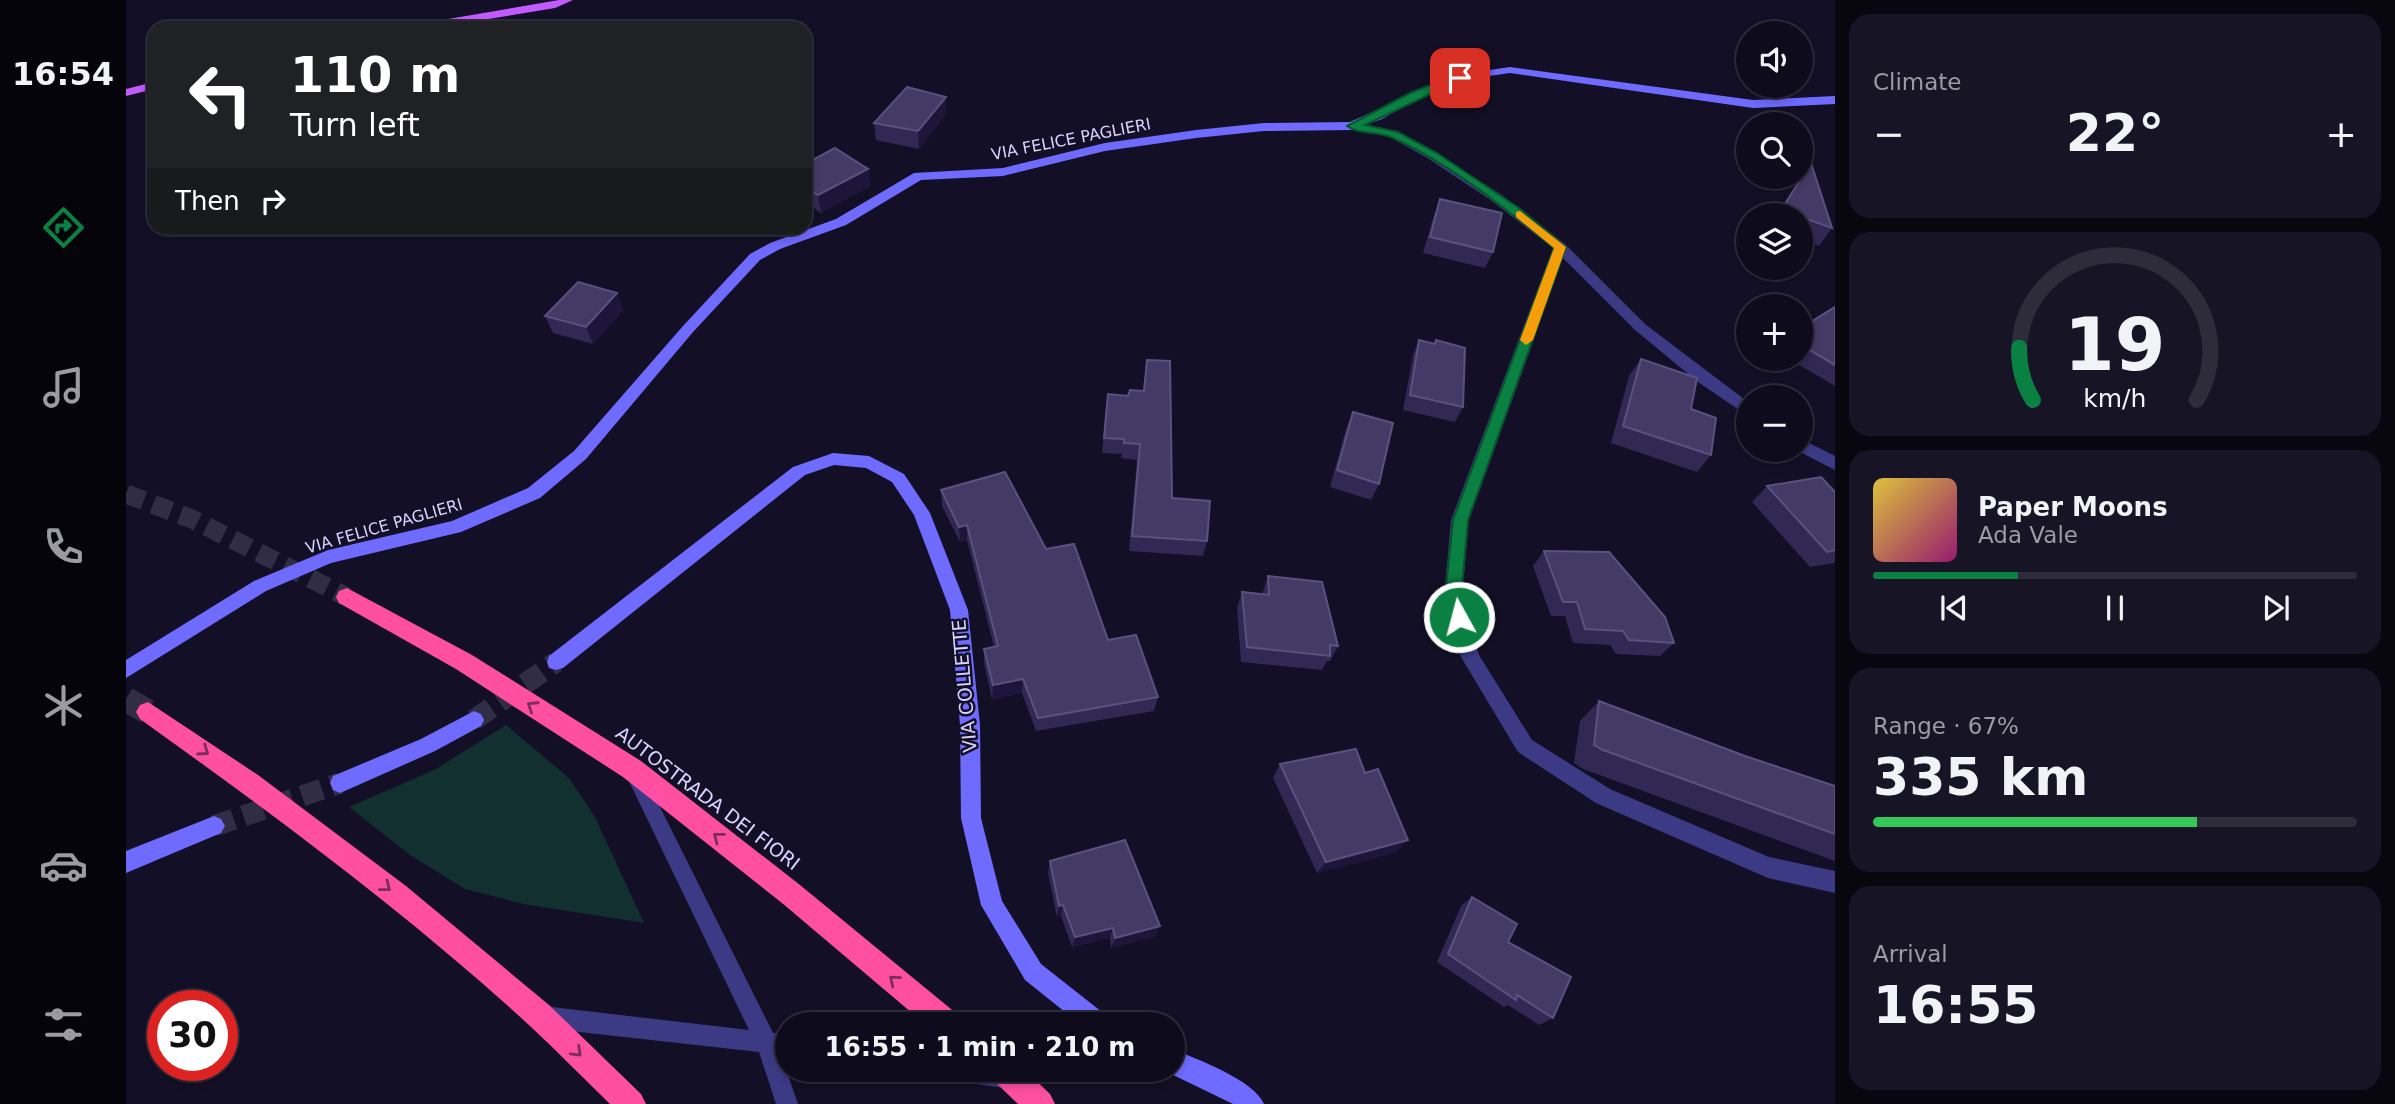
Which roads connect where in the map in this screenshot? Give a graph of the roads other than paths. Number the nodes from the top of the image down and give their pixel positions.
1 (568, 0) edge
2 (456, 21) edge
3 (147, 87) edge
4 (126, 93) edge
5 (1835, 100) edge
6 (1352, 126) junction
7 (812, 233) edge
8 (805, 235) edge
9 (1560, 247) junction
10 (1736, 401) edge
11 (1813, 452) edge
12 (1835, 464) edge
13 (347, 597) tunnel mouth
14 (556, 663) tunnel mouth
15 (126, 670) edge
16 (148, 712) tunnel mouth
17 (474, 719) tunnel mouth
18 (632, 769) junction
19 (340, 783) tunnel mouth
20 (214, 826) tunnel mouth
21 (126, 862) edge
22 (1835, 882) edge
23 (933, 1012) edge
24 (1084, 1012) edge
25 (539, 1016) junction
26 (765, 1042) junction
27 (775, 1043) edge
28 (1185, 1067) edge
29 (1017, 1082) edge
30 (631, 1104) edge
31 (787, 1104) edge
32 (1040, 1104) edge
33 (1252, 1104) edge

1 - 2 main road
3 - 4 main road
5 - 6 street, VIA FELICE PAGLIERI
6 - 7 street, VIA FELICE PAGLIERI
6 - 9 street
8 - 15 street, VIA FELICE PAGLIERI
9 - 10 street
9 - 22 street
11 - 12 street
18 -> 13 highway, AUTOSTRADA DEI FIORI
14 - 24 street, VIA COLLETTE
16 -> 25 highway
17 - 19 street
23 -> 18 highway, AUTOSTRADA DEI FIORI
18 - 26 lane
20 - 21 street
25 - 26 lane
25 -> 30 highway
26 - 27 lane
26 - 31 lane
28 - 33 street
29 - 32 highway

